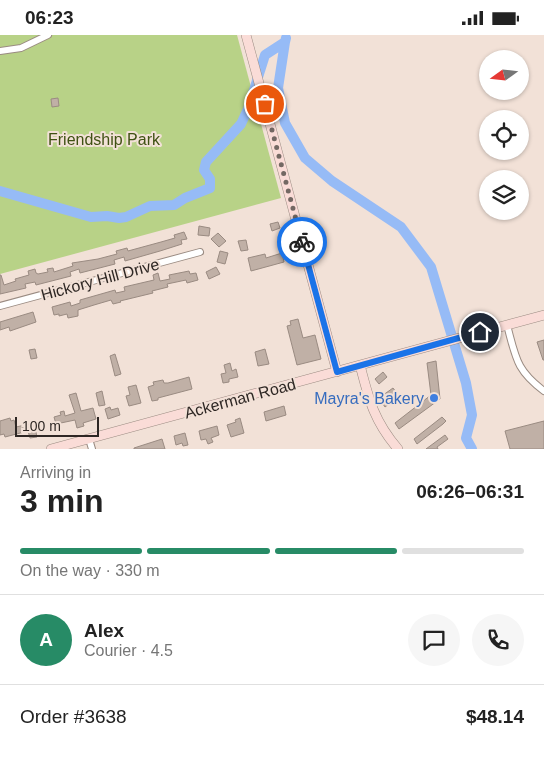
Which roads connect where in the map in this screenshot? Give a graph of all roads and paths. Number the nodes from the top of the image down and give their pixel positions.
1 (48, 35) edge
2 (246, 35) edge
3 (0, 51) edge
4 (200, 252) dead end
5 (0, 306) edge
6 (544, 315) edge
7 (507, 325) junction
8 (360, 365) junction
9 (337, 372) junction
10 (544, 391) edge
11 (89, 439) junction
12 (51, 449) edge
13 (92, 449) edge
14 (398, 449) edge

1 - 3 street
2 - 9 street
4 - 5 street, Hickory Hill Drive
6 - 7 street, Ackerman Road
7 - 8 street, Ackerman Road
7 - 10 street
8 - 9 street, Ackerman Road
8 - 14 street
9 - 11 street, Ackerman Road
11 - 12 street, Ackerman Road
11 - 13 street

